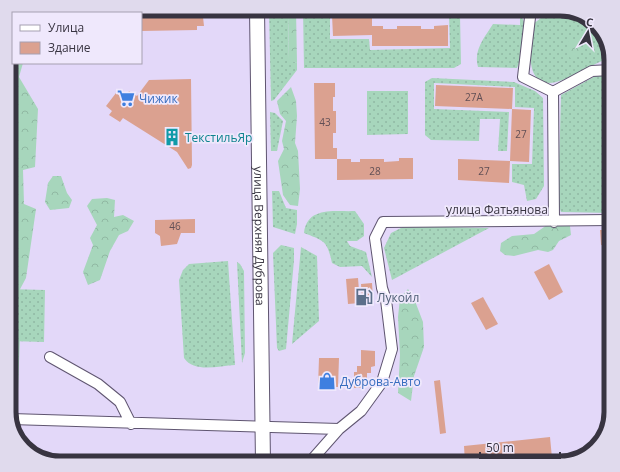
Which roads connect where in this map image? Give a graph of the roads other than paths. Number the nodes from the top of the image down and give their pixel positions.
1 (256, 16) edge
2 (530, 16) edge
3 (604, 70) edge
4 (553, 92) junction
5 (604, 220) edge
6 (554, 222) junction
7 (50, 357) dead end
8 (17, 419) edge
9 (131, 424) junction
10 (262, 426) junction
11 (339, 429) junction
12 (263, 456) edge
13 (315, 456) edge

1 - 10 main road, улица Верхняя Дуброва
2 - 4 street
3 - 4 street
4 - 6 street
5 - 6 street, улица Фатьянова
6 - 11 street, улица Фатьянова
7 - 9 street
8 - 9 street
9 - 10 street
10 - 11 street
10 - 12 main road, улица Верхняя Дуброва
11 - 13 street

